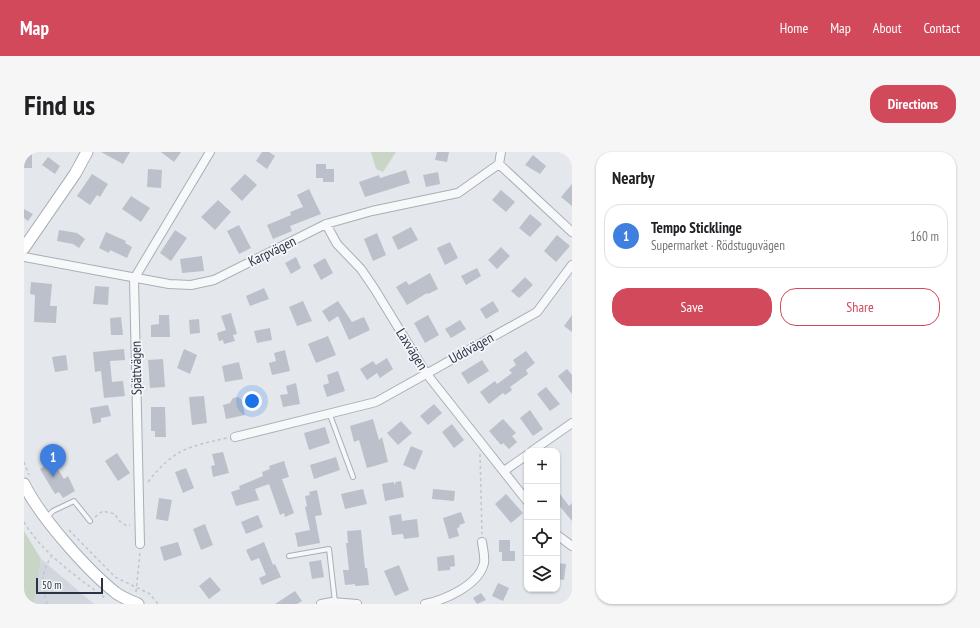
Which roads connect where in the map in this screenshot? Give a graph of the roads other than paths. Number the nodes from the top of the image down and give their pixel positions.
1 (87, 152) edge
2 (210, 152) edge
3 (501, 152) edge
4 (499, 164) junction
5 (326, 224) junction
6 (572, 232) edge
7 (24, 248) edge
8 (24, 257) edge
9 (572, 265) edge
10 (134, 279) junction
11 (426, 373) junction
12 (330, 414) junction
13 (572, 423) edge
14 (235, 437) road end
15 (536, 448) edge
16 (524, 457) edge
17 (504, 471) junction
18 (353, 477) dead end
19 (27, 481) edge
20 (524, 497) edge
21 (46, 519) junction
22 (90, 521) road end
23 (560, 537) edge
24 (482, 542) road end
25 (140, 544) road end
26 (572, 546) edge
27 (289, 556) dead end
28 (335, 602) junction
29 (136, 603) edge
30 (321, 604) edge
31 (357, 604) edge
32 (425, 604) edge

1 - 7 street
2 - 10 street
3 - 4 street
4 - 5 street, Karpvägen
4 - 6 street
5 - 10 street, Karpvägen
5 - 11 street, Laxvägen
8 - 10 street, Karpvägen
9 - 11 street, Uddvägen
10 - 25 street, Spättvägen
11 - 12 street, Uddvägen
11 - 17 street, Laxvägen
12 - 14 street, Uddvägen
12 - 18 lane
13 - 15 street
16 - 17 street
17 - 20 street, Laxvägen
19 - 21 street
21 - 22 lane
21 - 29 street
23 - 26 street
24 - 32 street
27 - 28 lane
28 - 30 street
28 - 31 street

